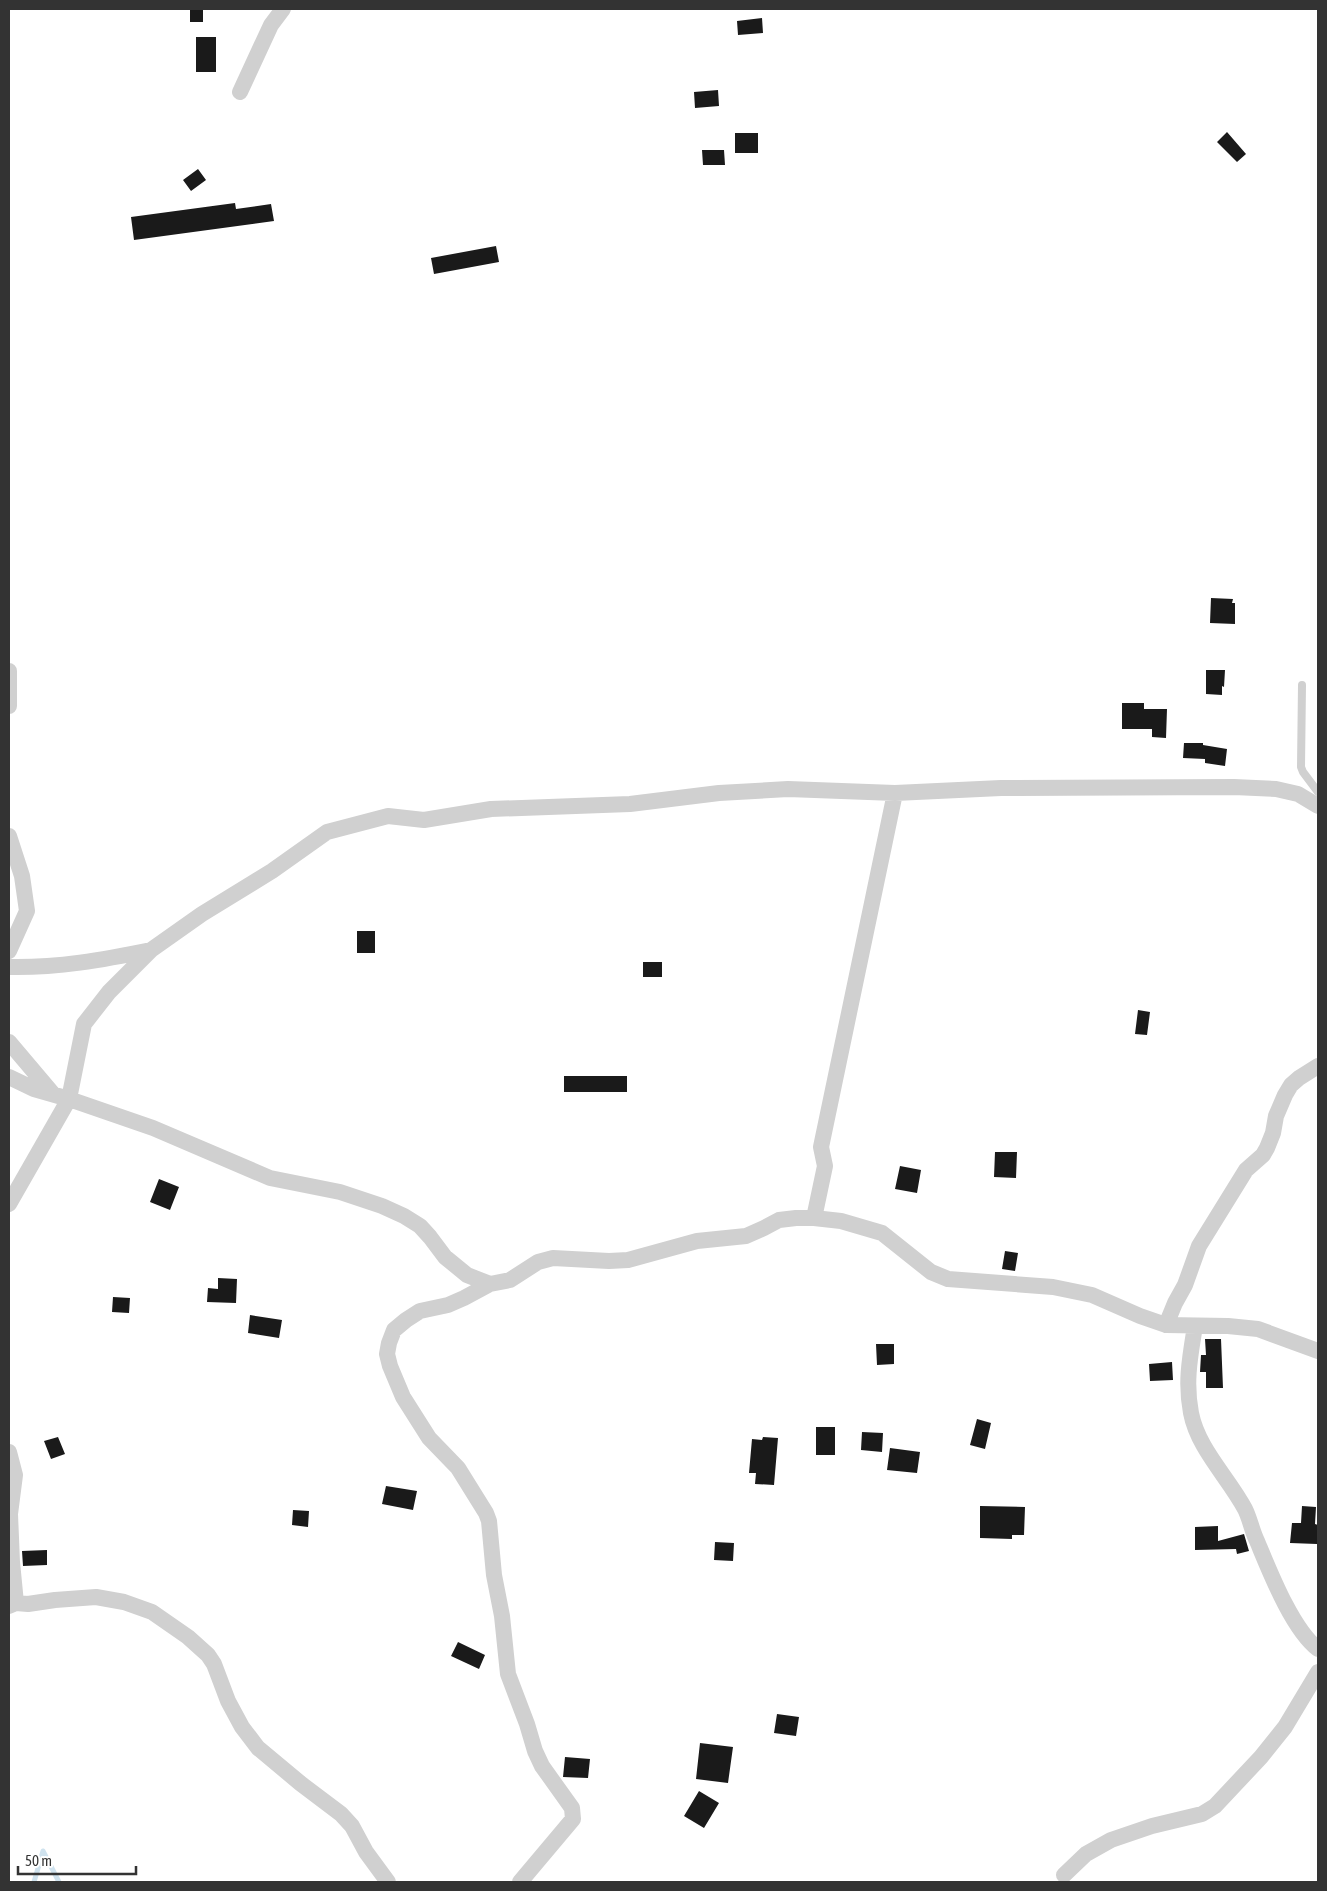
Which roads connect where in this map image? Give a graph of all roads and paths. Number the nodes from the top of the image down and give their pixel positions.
1 (283, 9) edge
2 (240, 92) dead end
3 (9, 671) edge
4 (1302, 685) dead end
5 (9, 706) edge
6 (1318, 792) edge
7 (895, 793) junction
8 (1318, 806) edge
9 (9, 836) edge
10 (9, 950) edge
11 (151, 950) junction
12 (9, 967) edge
13 (9, 1042) edge
14 (1318, 1066) edge
15 (9, 1077) edge
16 (53, 1094) junction
17 (69, 1099) junction
18 (9, 1204) edge
19 (814, 1218) junction
20 (490, 1284) junction
21 (1166, 1325) junction
22 (1195, 1326) junction
23 (1318, 1351) edge
24 (9, 1452) edge
25 (12, 1604) edge
26 (1318, 1649) edge
27 (1318, 1672) edge
28 (1064, 1875) dead end
29 (388, 1882) edge
30 (520, 1882) edge

1 - 2 street
3 - 5 street
4 - 6 lane
7 - 8 street
7 - 11 street
7 - 19 street
9 - 10 street
11 - 12 street
11 - 17 street
13 - 16 street
14 - 21 street
15 - 16 street
16 - 17 street
17 - 18 street
17 - 20 street
19 - 20 street
19 - 21 street
20 - 30 street
21 - 22 street
22 - 23 street
22 - 26 street
24 - 25 street
25 - 29 street
27 - 28 street

